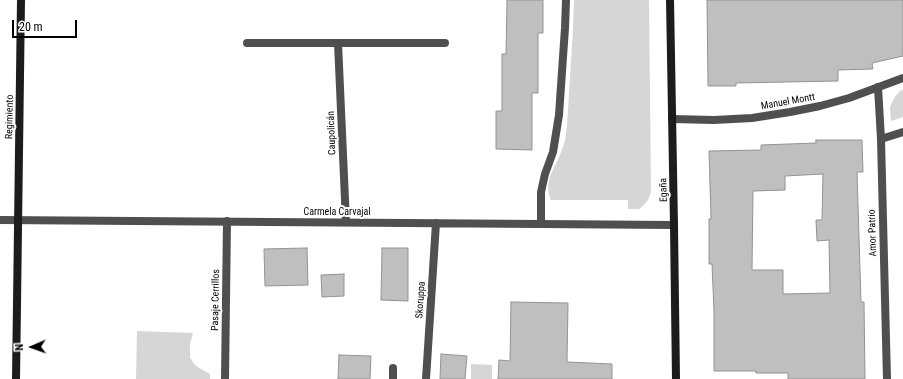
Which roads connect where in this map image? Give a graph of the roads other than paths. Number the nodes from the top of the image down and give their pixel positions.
1 (22, 0) edge
2 (566, 0) edge
3 (670, 0) edge
4 (338, 43) junction
5 (445, 43) dead end
6 (247, 44) dead end
7 (903, 78) edge
8 (878, 87) junction
9 (672, 119) junction
10 (903, 132) edge
11 (881, 139) junction
12 (0, 220) edge
13 (18, 220) junction
14 (227, 221) junction
15 (346, 222) junction
16 (436, 223) junction
17 (541, 224) junction
18 (674, 224) junction
19 (393, 368) dead end
20 (16, 379) edge
21 (225, 379) edge
22 (393, 379) edge
23 (426, 379) edge
24 (676, 379) edge
25 (887, 379) edge

1 - 13 main road, Regimiento
2 - 17 street
3 - 9 main road, Egaña
4 - 5 street
4 - 6 street
4 - 15 street, Caupolicán
7 - 8 street, Manuel Montt
8 - 9 street, Manuel Montt
8 - 11 street, Amor Patrio
9 - 18 main road, Egaña
10 - 11 street
11 - 25 street, Amor Patrio
12 - 13 street, Carmela Carvajal
13 - 14 street, Carmela Carvajal
13 - 20 main road, Regimiento
14 - 15 street, Carmela Carvajal
14 - 21 street, Pasaje Cerrillos
15 - 16 street, Carmela Carvajal
16 - 17 street, Carmela Carvajal
16 - 23 street, Skoruppa
17 - 18 street, Carmela Carvajal
18 - 24 main road, Egaña
19 - 22 street

